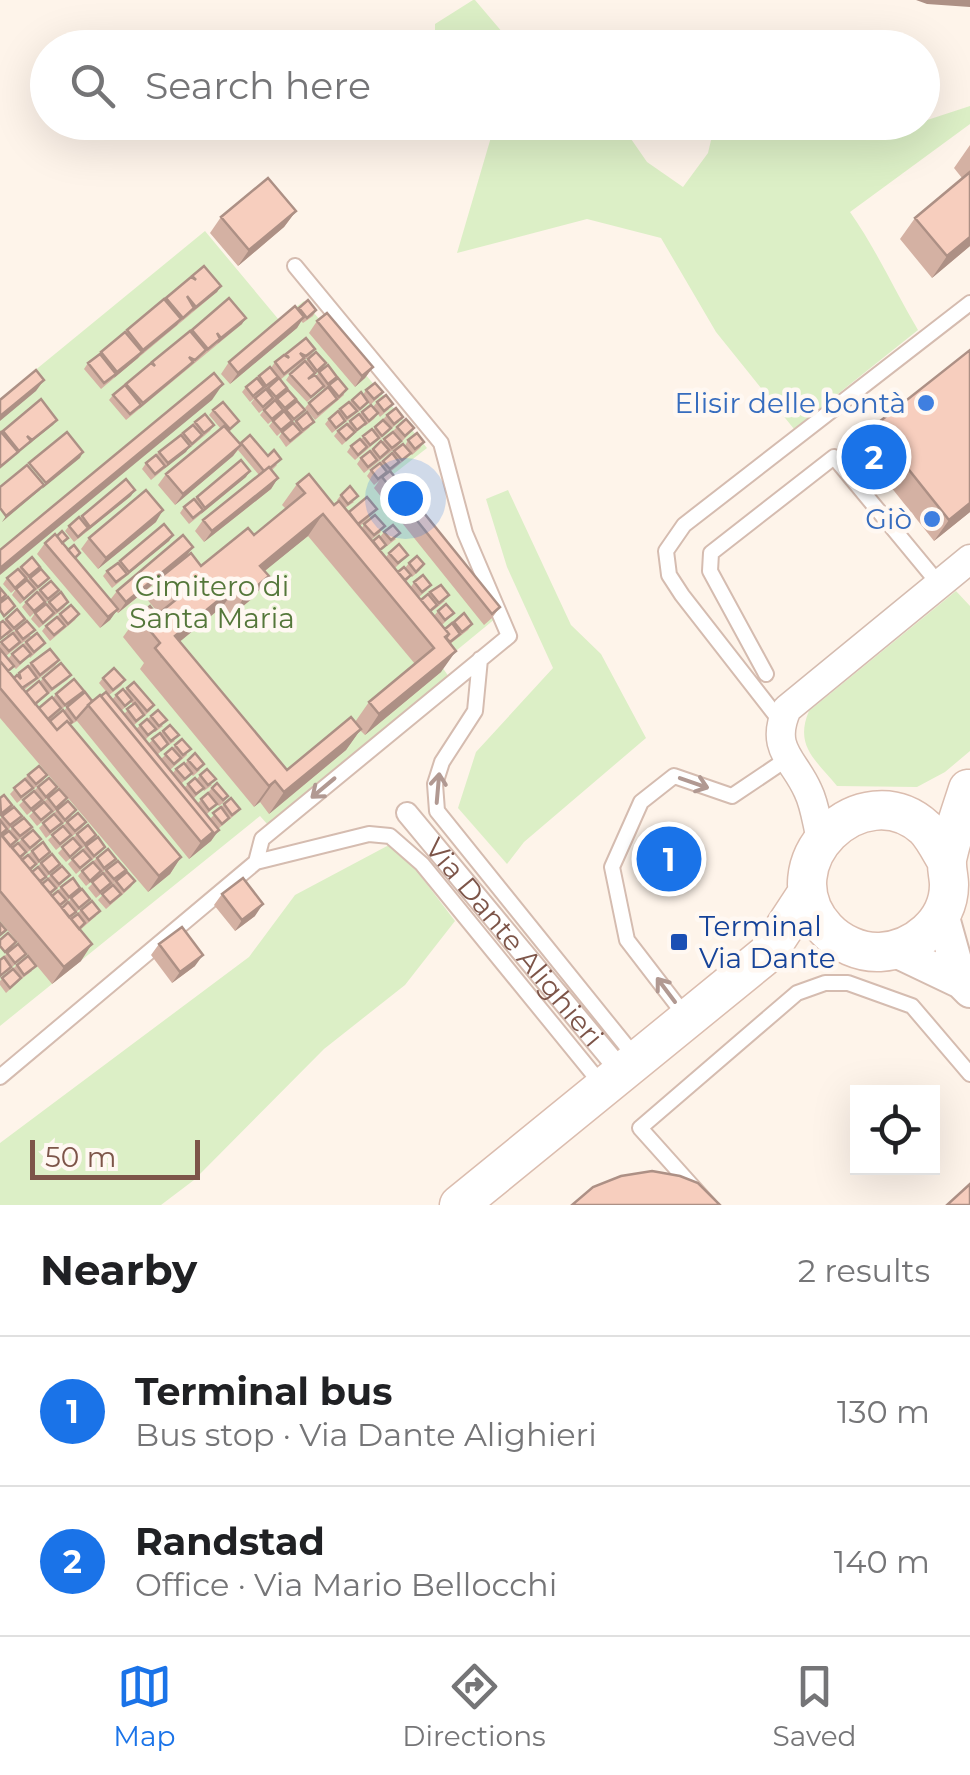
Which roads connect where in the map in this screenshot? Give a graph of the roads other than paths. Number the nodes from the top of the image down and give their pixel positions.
1 (295, 266) dead end
2 (970, 303) edge
3 (970, 559) edge
4 (939, 584) junction
5 (480, 660) junction
6 (766, 674) dead end
7 (781, 722) junction
8 (786, 760) junction
9 (969, 789) edge
10 (407, 813) dead end
11 (904, 816) junction
12 (834, 828) junction
13 (946, 860) junction
14 (256, 862) junction
15 (807, 893) junction
16 (942, 914) junction
17 (835, 939) junction
18 (896, 951) junction
19 (767, 954) junction
20 (965, 986) edge
21 (688, 1018) junction
22 (621, 1073) junction
23 (970, 1074) edge
24 (0, 1077) edge
25 (459, 1205) edge
26 (709, 1205) edge

1 - 5 lane
2 - 7 lane
3 - 4 street
4 - 6 lane
4 - 7 street
5 -> 14 lane
22 -> 5 lane
7 - 8 street
8 - 12 street
21 -> 8 lane
9 - 11 main road
9 - 13 main road
10 - 22 street, Via Dante Alighieri
11 - 12 main road
11 - 13 main road
12 - 15 main road, Via Dante Alighieri
13 - 16 main road
14 - 22 lane
14 - 24 lane
15 - 17 main road
15 - 19 main road, Via Dante Alighieri
16 - 18 main road
16 - 20 street
17 - 18 main road, Via Dante Alighieri
17 - 19 main road, Via Dante Alighieri
18 - 20 street
19 - 21 main road, Via Dante Alighieri
21 - 22 main road, Via Dante Alighieri
22 - 25 main road, Via Dante Alighieri
23 - 26 lane

